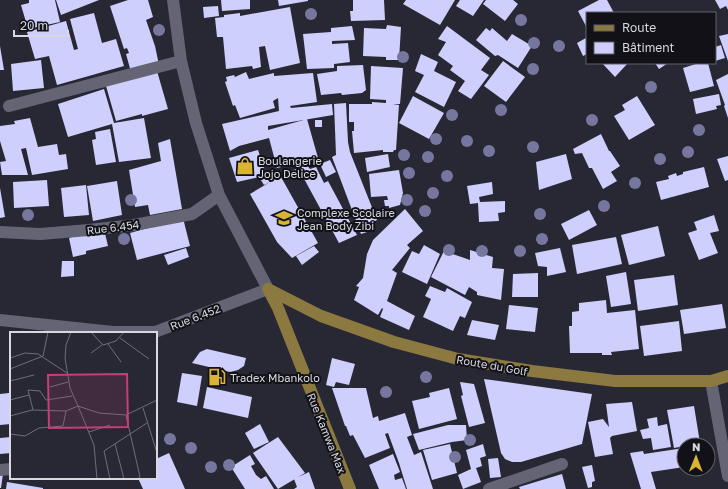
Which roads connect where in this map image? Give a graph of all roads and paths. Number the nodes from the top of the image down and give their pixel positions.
1 (173, 0) edge
2 (181, 61) junction
3 (9, 106) dead end
4 (220, 195) junction
5 (0, 232) edge
6 (268, 289) junction
7 (0, 320) edge
8 (113, 332) edge
9 (157, 332) edge
10 (728, 376) edge
11 (711, 381) junction
12 (562, 464) dead end
13 (10, 469) edge
14 (0, 470) edge
15 (728, 476) edge
16 (350, 489) edge
17 (489, 489) edge

1 - 2 street
2 - 3 street
2 - 4 street
4 - 5 street, Rue 6.454
4 - 6 street
6 - 9 street, Rue 6.452
6 - 11 main road, Route du Golf
6 - 16 main road, Rue Kamwa Max
7 - 8 street, Rue 6.452
10 - 11 main road, Route du Golf
11 - 15 street
12 - 17 street
13 - 14 street

